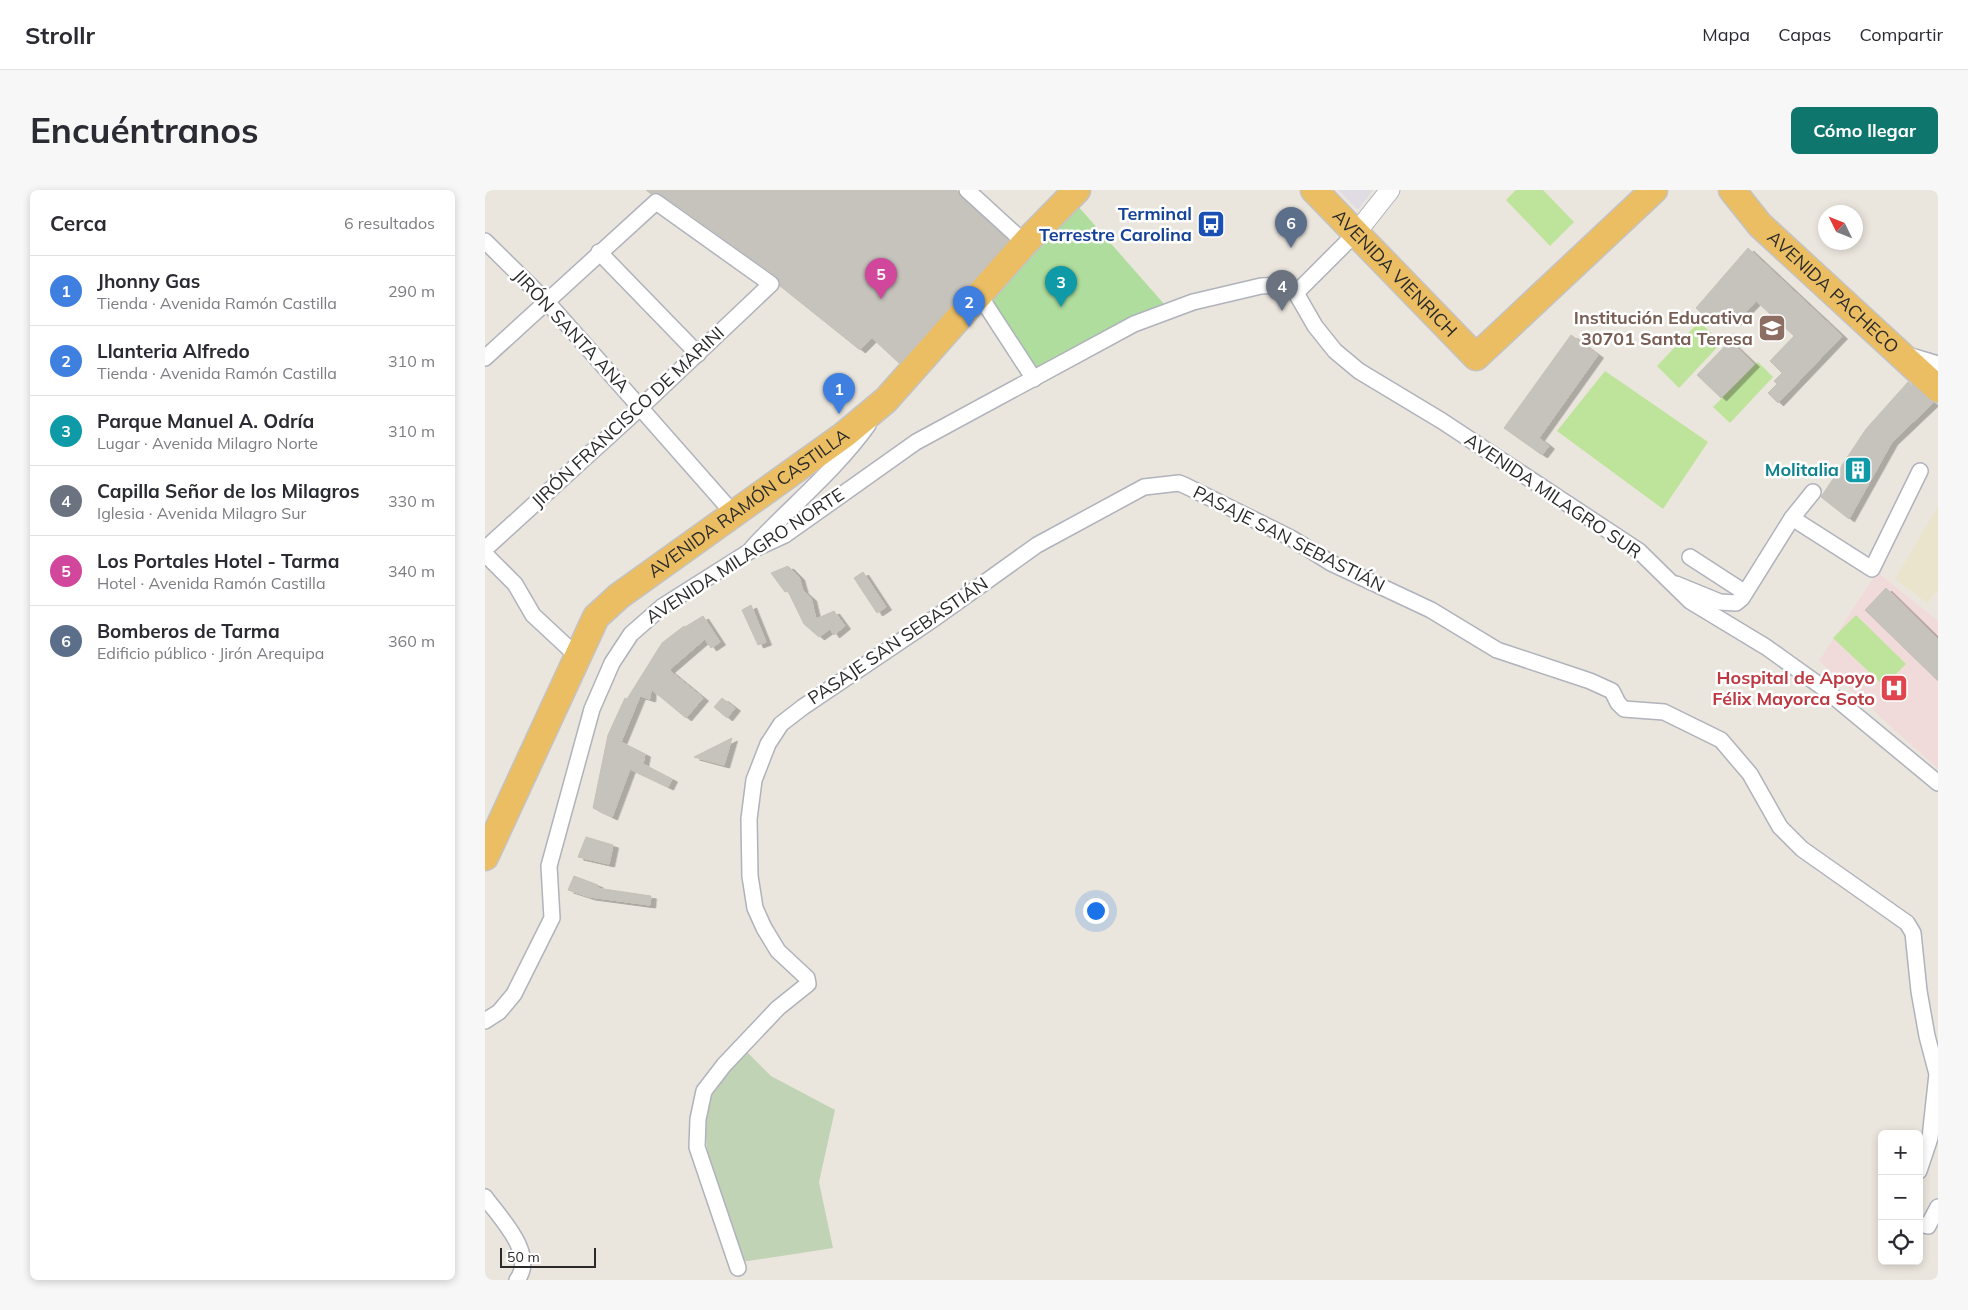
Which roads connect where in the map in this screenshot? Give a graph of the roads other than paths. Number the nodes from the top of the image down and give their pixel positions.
1 (967, 190) edge
2 (1077, 190) edge
3 (1314, 190) edge
4 (1390, 190) edge
5 (1654, 190) edge
6 (1732, 190) edge
7 (1356, 234) junction
8 (485, 241) edge
9 (1025, 243) junction
10 (599, 252) junction
11 (1296, 293) junction
12 (980, 296) junction
13 (547, 303) junction
14 (1900, 353) junction
15 (697, 354) junction
16 (485, 358) edge
17 (1938, 364) edge
18 (1034, 379) junction
19 (1938, 389) edge
20 (886, 400) junction
21 (641, 408) junction
22 (1920, 471) dead end
23 (1813, 492) dead end
24 (733, 513) junction
25 (1792, 518) junction
26 (485, 549) edge
27 (750, 550) junction
28 (485, 554) edge
29 (1690, 558) dead end
30 (1670, 582) junction
31 (1745, 592) junction
32 (577, 656) junction
33 (1938, 784) edge
34 (485, 857) edge
35 (485, 1021) edge
36 (1923, 1159) edge
37 (485, 1197) edge
38 (1938, 1207) edge
39 (1923, 1225) edge
40 (738, 1268) dead end
41 (517, 1280) edge

1 - 9 street
2 - 9 highway, AVENIDA RAMÓN CASTILLA
3 - 7 highway, AVENIDA VIENRICH
4 - 7 street
5 - 7 highway, AVENIDA VIENRICH
6 - 14 highway, AVENIDA PACHECO
7 - 11 street
8 - 13 street, JIRÓN SANTA ANA
9 - 12 highway, AVENIDA RAMÓN CASTILLA
10 - 13 street
10 - 15 street
10 - 15 street, JIRÓN FRANCISCO DE MARINI
11 - 18 street, AVENIDA MILAGRO NORTE
11 - 30 street, AVENIDA MILAGRO SUR
12 - 18 street
12 - 20 highway, AVENIDA RAMÓN CASTILLA
13 - 16 street
13 - 21 street, JIRÓN SANTA ANA
14 - 17 street
14 - 19 highway, AVENIDA PACHECO
15 - 21 street, JIRÓN FRANCISCO DE MARINI
18 - 27 street, AVENIDA MILAGRO NORTE
20 - 24 highway, AVENIDA RAMÓN CASTILLA
20 - 27 street
21 - 24 street, JIRÓN SANTA ANA
21 - 26 street, JIRÓN FRANCISCO DE MARINI
22 - 25 street
23 - 25 street
24 - 32 highway, AVENIDA RAMÓN CASTILLA
25 - 31 street
27 - 35 street, AVENIDA MILAGRO NORTE
28 - 32 street
29 - 31 street
30 - 31 street
30 - 33 street, AVENIDA MILAGRO SUR
32 - 34 highway, AVENIDA RAMÓN CASTILLA
36 - 40 street, PASAJE SAN SEBASTIÁN
37 - 41 street
38 - 39 street

